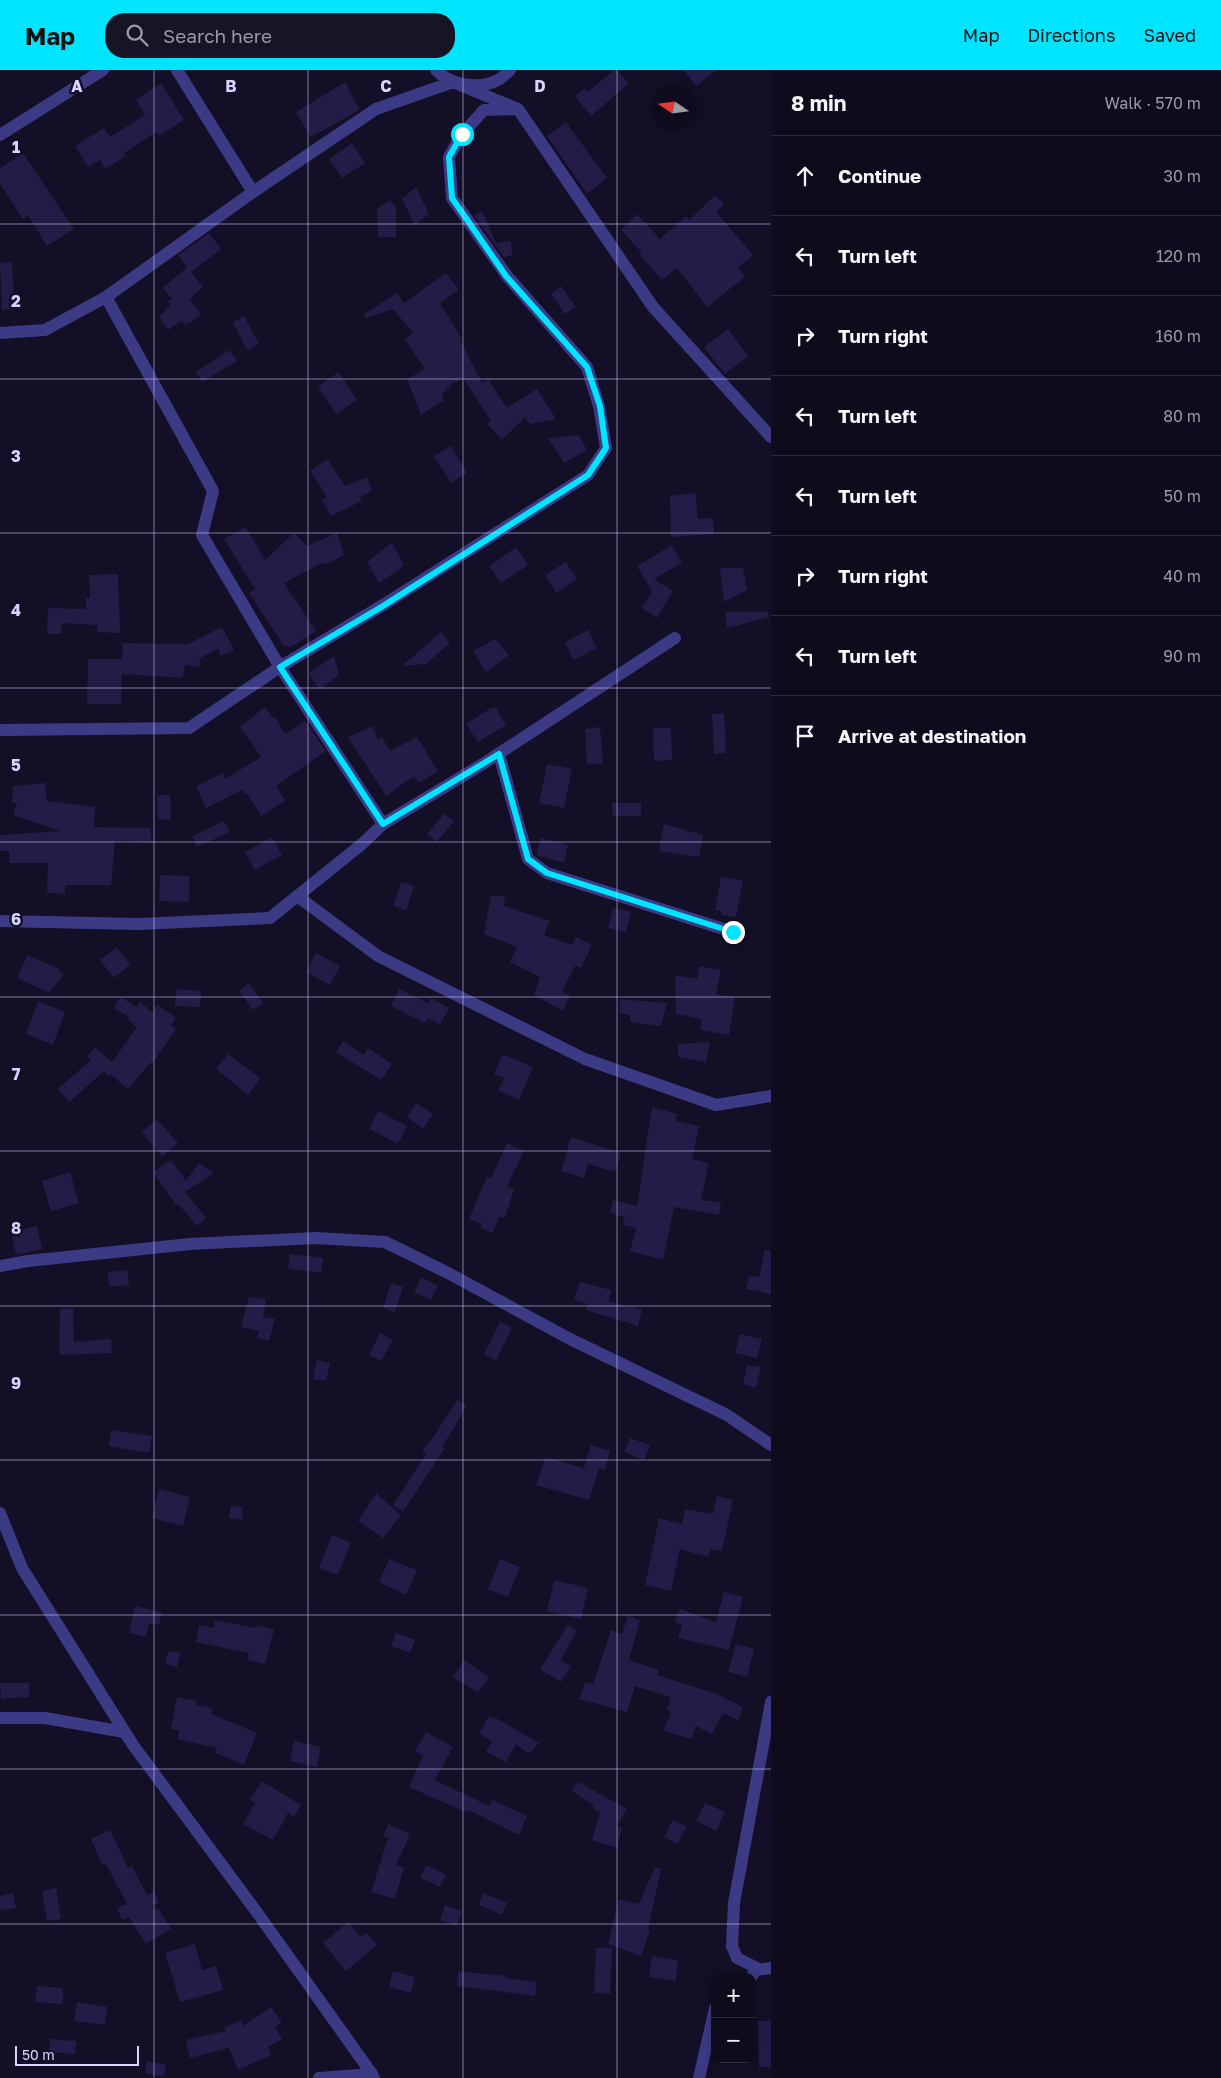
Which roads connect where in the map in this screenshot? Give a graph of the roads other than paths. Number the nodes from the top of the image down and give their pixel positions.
1 (103, 70) edge
2 (177, 70) edge
3 (436, 70) edge
4 (510, 70) edge
5 (453, 82) junction
6 (518, 109) junction
7 (0, 135) edge
8 (253, 192) junction
9 (106, 297) junction
10 (0, 333) edge
11 (771, 437) edge
12 (675, 638) dead end
13 (280, 667) junction
14 (0, 730) edge
15 (499, 754) junction
16 (383, 824) junction
17 (297, 896) junction
18 (0, 922) edge
19 (733, 932) dead end
20 (771, 1096) edge
21 (0, 1266) edge
22 (771, 1445) edge
23 (0, 1513) edge
24 (5, 1540) edge
25 (771, 1702) edge
26 (0, 1718) edge
27 (124, 1732) junction
28 (760, 1971) edge
29 (713, 2018) edge
30 (373, 2076) edge
31 (319, 2078) edge
32 (699, 2078) edge

1 - 7 street
2 - 8 street
3 - 5 street
4 - 5 street
5 - 6 street
5 - 8 street
6 - 11 street
6 - 13 street
8 - 9 street
9 - 10 street
9 - 13 street
12 - 15 street
13 - 14 street
13 - 16 street
15 - 16 street
15 - 19 street
16 - 17 street
17 - 18 street
17 - 20 street
21 - 22 street
23 - 24 street
24 - 27 street
25 - 28 street
26 - 27 street
27 - 30 street
29 - 32 street
30 - 31 street

